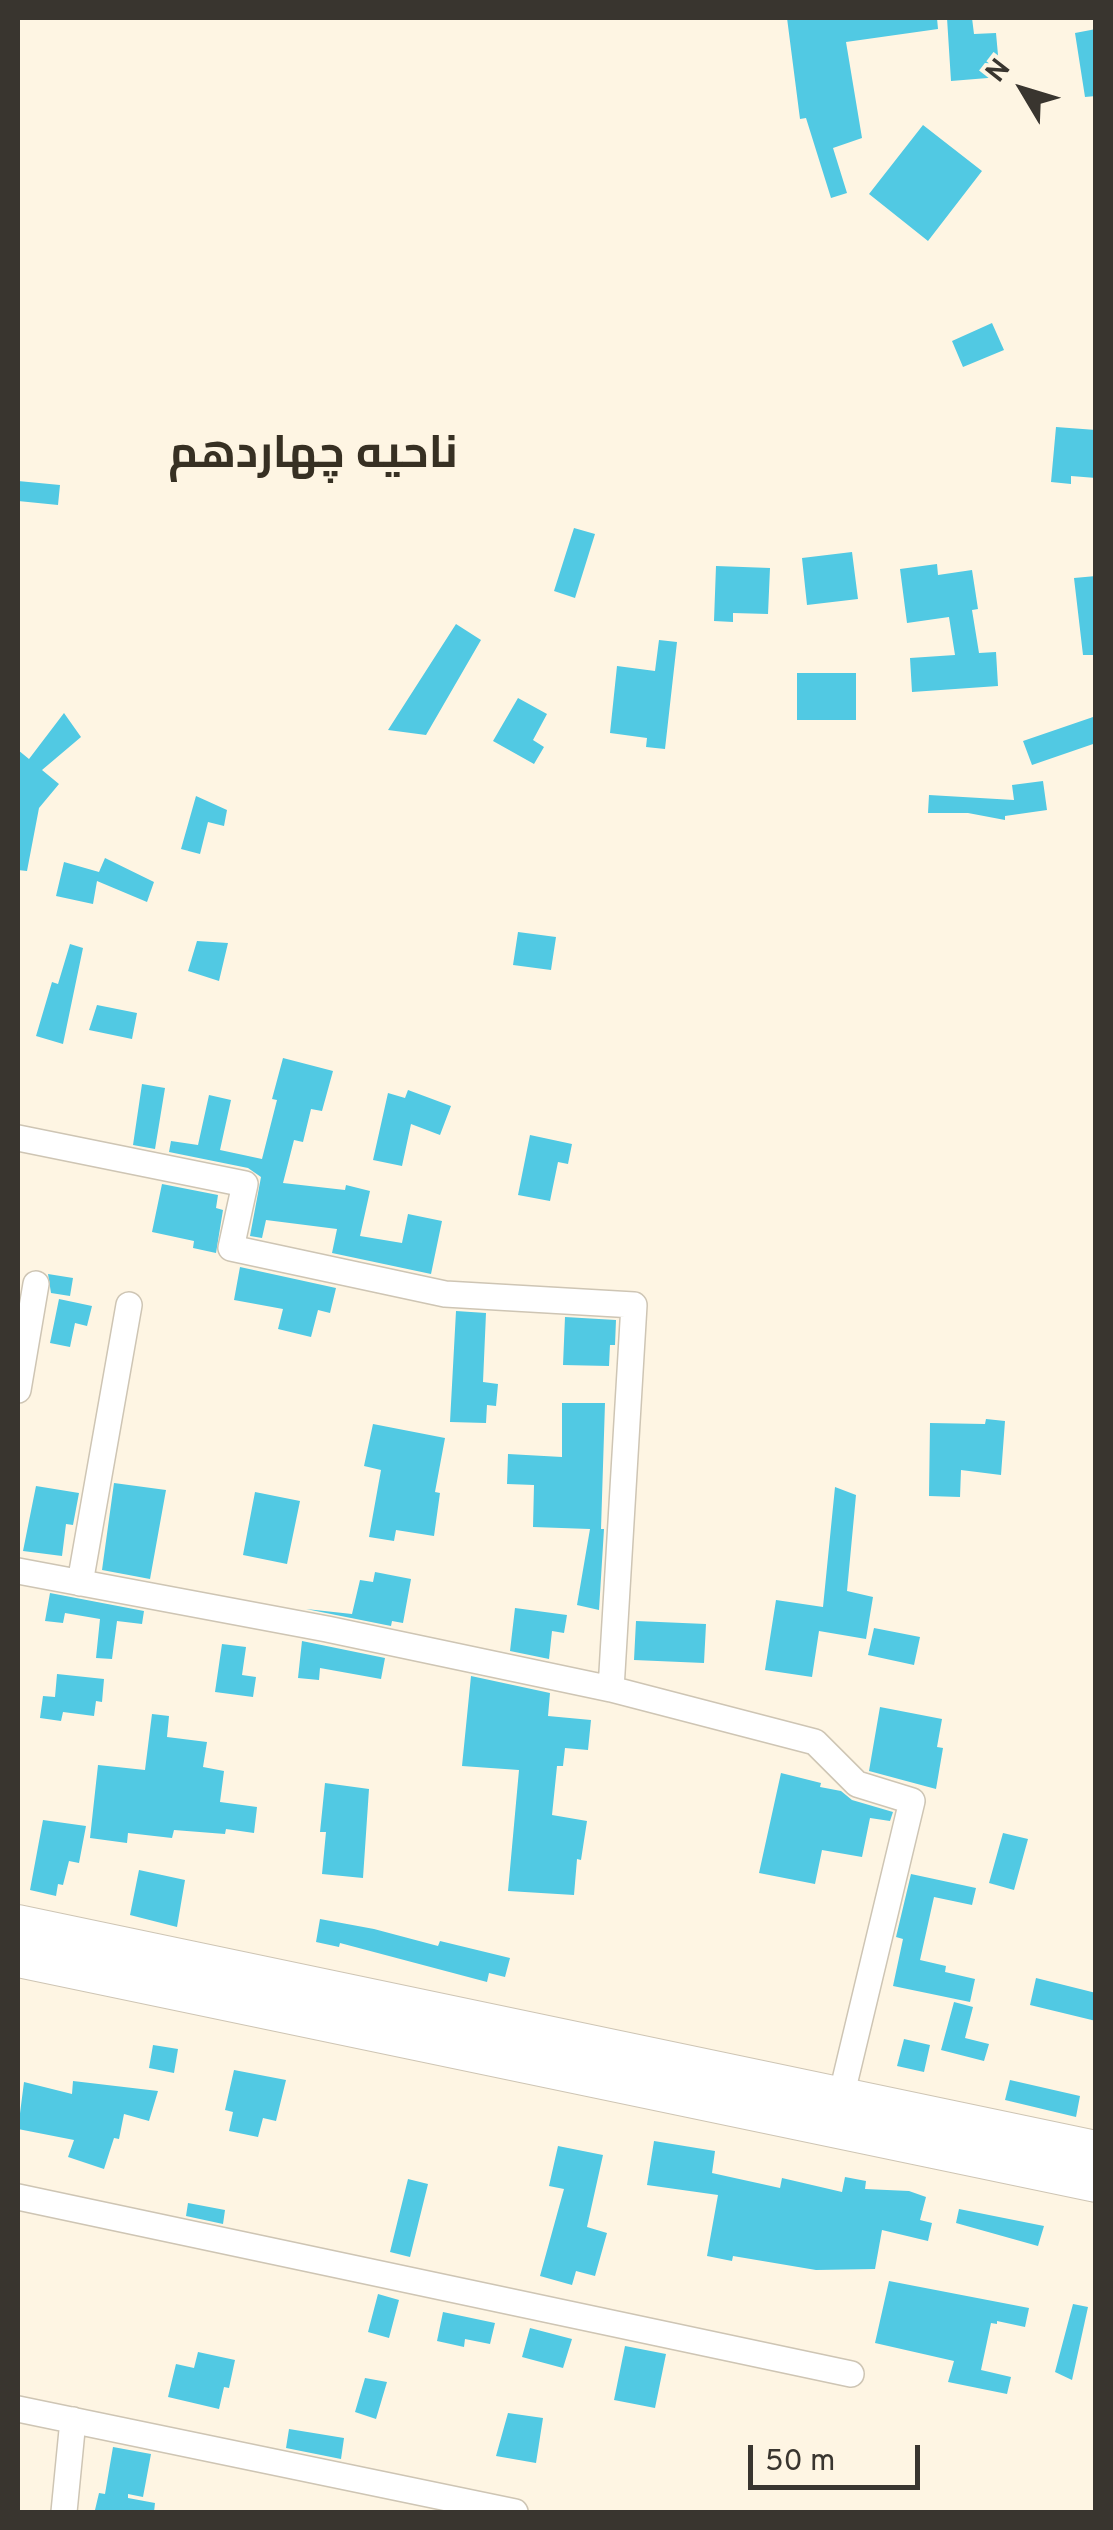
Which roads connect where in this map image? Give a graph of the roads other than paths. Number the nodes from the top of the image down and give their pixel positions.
1 (18, 1138) edge
2 (36, 1284) dead end
3 (128, 1305) dead end
4 (18, 1390) edge
5 (18, 1572) edge
6 (80, 1583) junction
7 (611, 1689) junction
8 (18, 1924) edge
9 (18, 1958) edge
10 (840, 2097) junction
11 (1096, 2150) edge
12 (1096, 2183) edge
13 (18, 2197) edge
14 (851, 2374) dead end
15 (18, 2409) edge
16 (73, 2420) junction
17 (64, 2512) edge
18 (515, 2512) edge

1 - 7 street
2 - 4 street
3 - 6 street
5 - 6 street
6 - 7 street
7 - 10 street
8 - 10 main road
9 - 12 main road
10 - 11 main road
13 - 14 street
15 - 16 street
16 - 17 street
16 - 18 street

